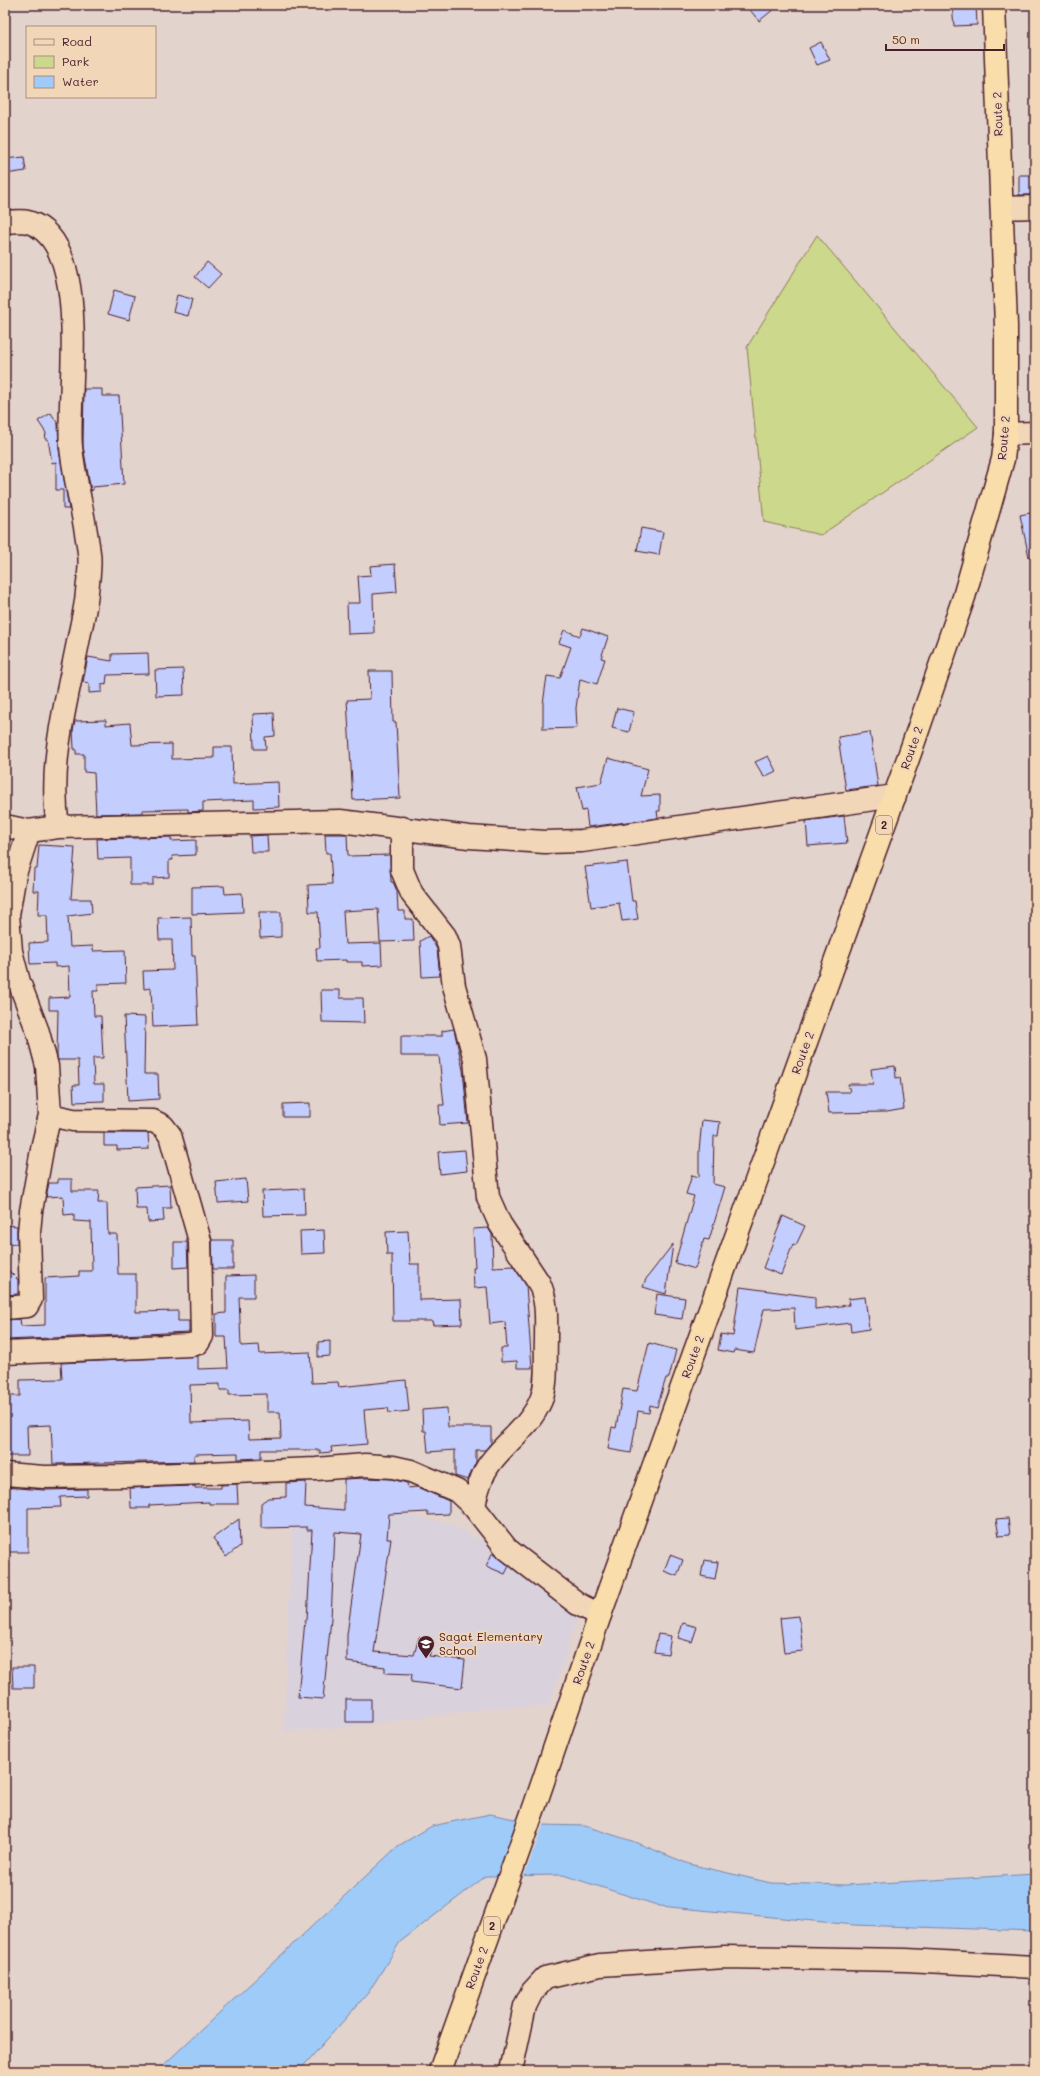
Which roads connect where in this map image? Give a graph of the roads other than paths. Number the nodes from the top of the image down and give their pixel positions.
1 (994, 5) edge
2 (1035, 206) edge
3 (1002, 208) junction
4 (5, 222) edge
5 (1035, 433) edge
6 (1006, 434) junction
7 (895, 796) junction
8 (5, 826) edge
9 (58, 827) junction
10 (402, 828) junction
11 (29, 831) junction
12 (50, 1115) junction
13 (5, 1308) edge
14 (5, 1353) edge
15 (5, 1474) edge
16 (474, 1507) junction
17 (600, 1615) junction
18 (1035, 1967) edge
19 (440, 2071) edge
20 (511, 2071) edge

1 - 3 highway, Route 2 / 2
2 - 3 street
3 - 6 highway, Route 2 / 2
4 - 9 street
5 - 6 street
6 - 7 highway, Route 2 / 2
7 - 10 street
7 - 17 highway, Route 2 / 2
8 - 11 street
9 - 10 street
9 - 11 street
10 - 16 street
11 - 12 street
12 - 13 street
12 - 14 street
15 - 16 street
16 - 17 street
17 - 19 highway, Route 2 / 2
18 - 20 street

